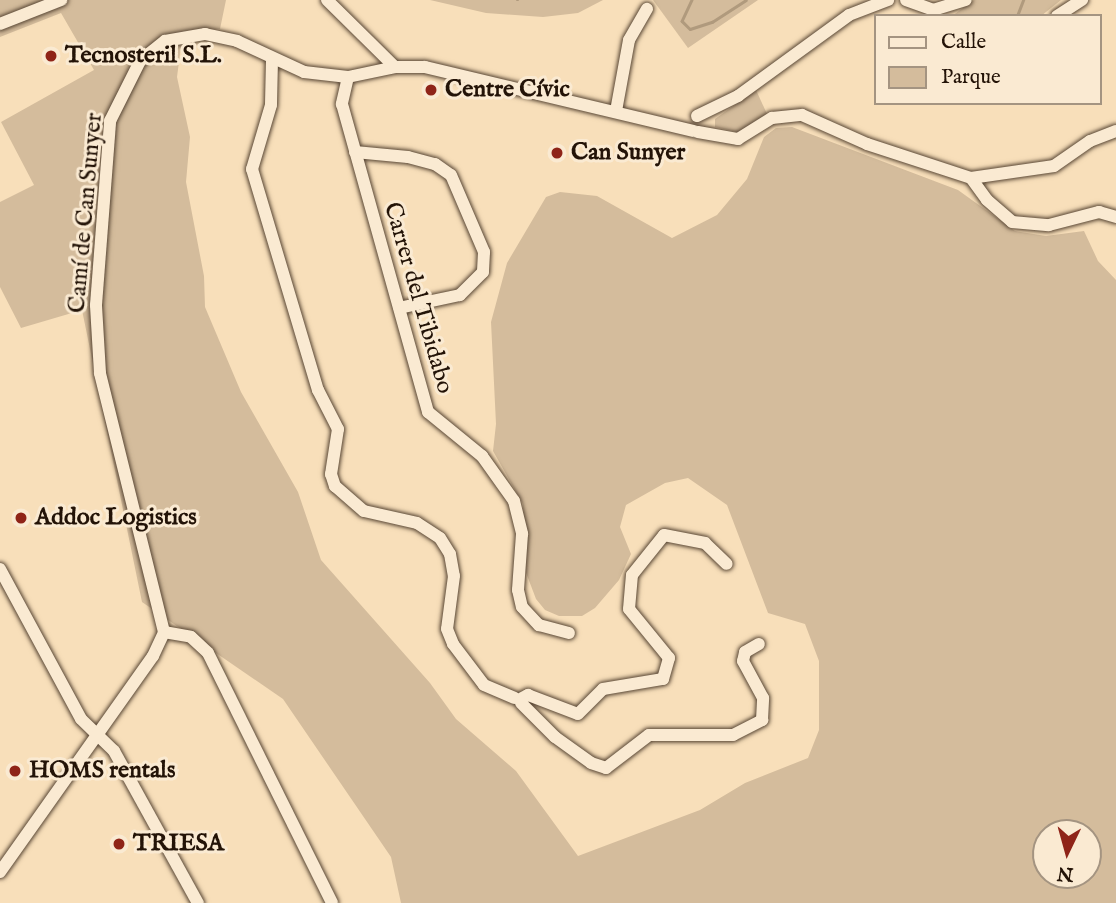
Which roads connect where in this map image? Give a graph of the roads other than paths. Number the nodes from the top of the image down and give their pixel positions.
1 (61, 0) edge
2 (327, 0) edge
3 (888, 0) edge
4 (906, 0) edge
5 (966, 0) edge
6 (1082, 0) edge
7 (648, 9) dead end
8 (934, 13) edge
9 (1060, 14) edge
10 (0, 24) edge
11 (272, 60) junction
12 (396, 67) junction
13 (348, 77) junction
14 (616, 111) junction
15 (697, 124) junction
16 (1116, 131) edge
17 (355, 152) junction
18 (971, 178) junction
19 (1116, 217) edge
20 (398, 308) junction
21 (727, 564) dead end
22 (0, 569) edge
23 (164, 632) junction
24 (569, 633) dead end
25 (759, 644) dead end
26 (519, 700) junction
27 (96, 734) junction
28 (0, 872) edge
29 (198, 903) edge
30 (332, 903) edge

1 - 10 street
2 - 12 street
3 - 15 street
4 - 8 street
5 - 8 street
6 - 9 street
7 - 14 street
11 - 13 street
11 - 23 street, Camí de Can Sunyer
11 - 26 street
12 - 13 street
12 - 14 street
13 - 17 street, Carrer del Tibidabo
14 - 15 street
15 - 18 street
16 - 18 street
17 - 20 street, Carrer del Tibidabo
17 - 20 street
18 - 19 street
20 - 24 street, Carrer del Tibidabo
21 - 26 street
22 - 27 street
23 - 27 street
23 - 30 street
25 - 26 street
27 - 28 street
27 - 29 street

